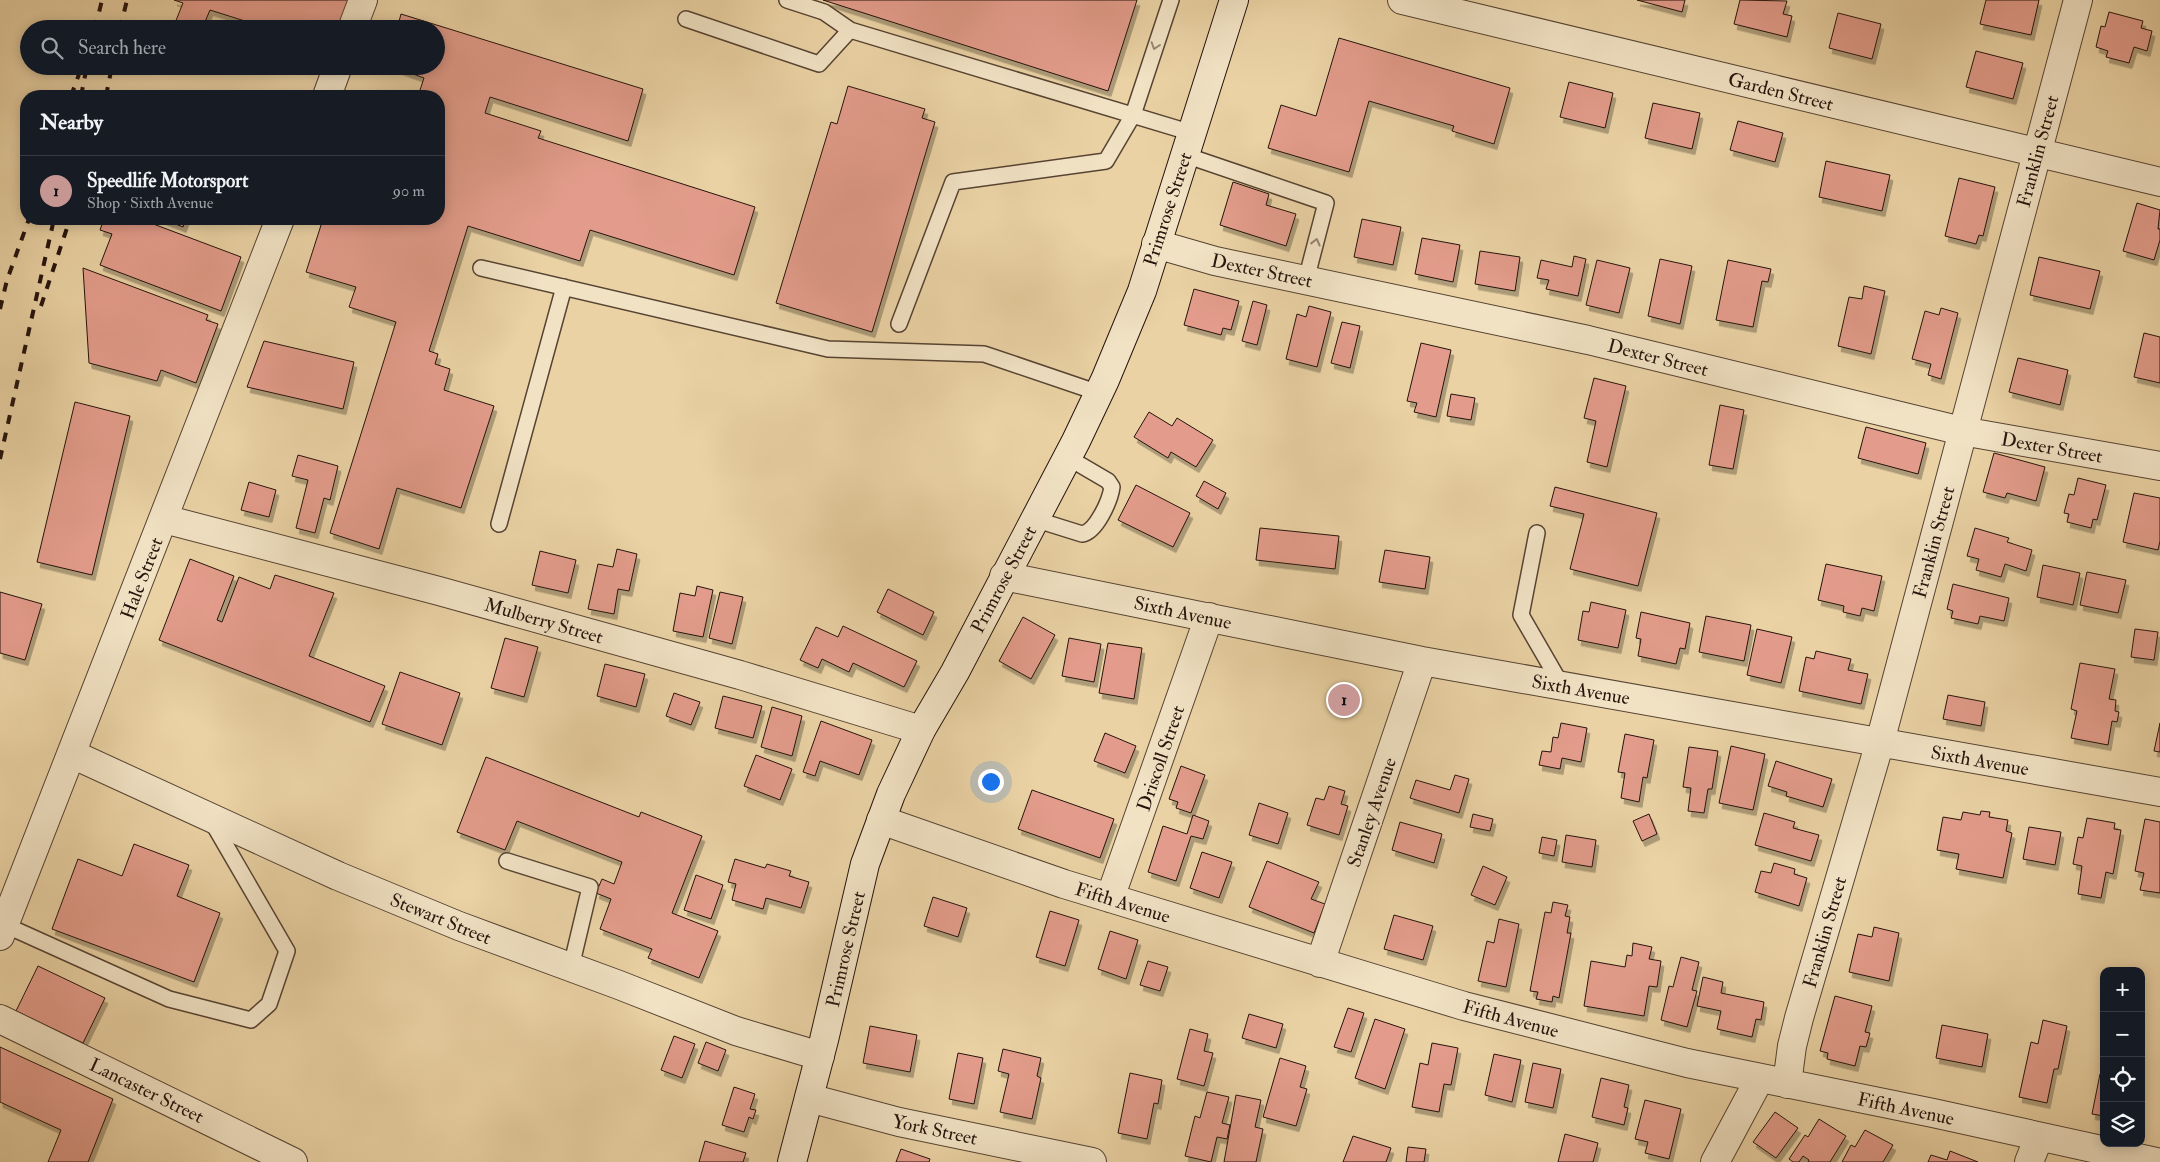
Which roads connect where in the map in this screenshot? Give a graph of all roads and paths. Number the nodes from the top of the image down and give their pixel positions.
1 (363, 0) edge
2 (787, 0) edge
3 (1170, 0) edge
4 (1234, 0) edge
5 (1402, 0) edge
6 (2078, 0) edge
7 (686, 19) dead end
8 (355, 20) edge
9 (850, 30) junction
10 (335, 75) edge
11 (329, 90) edge
12 (1133, 115) junction
13 (1188, 144) junction
14 (2036, 152) junction
15 (2160, 182) edge
16 (278, 225) edge
17 (1156, 244) junction
18 (481, 268) dead end
19 (1306, 280) junction
20 (564, 287) junction
21 (899, 324) dead end
22 (1099, 393) junction
23 (1962, 431) junction
24 (1067, 457) junction
25 (2160, 466) edge
26 (164, 519) junction
27 (1034, 519) junction
28 (499, 524) dead end
29 (1537, 533) dead end
30 (1004, 576) junction
31 (1209, 617) junction
32 (1422, 661) junction
33 (1562, 686) junction
34 (921, 730) junction
35 (1880, 742) junction
36 (72, 754) junction
37 (2160, 792) edge
38 (208, 815) junction
39 (881, 820) junction
40 (507, 861) dead end
41 (1110, 898) junction
42 (2, 930) edge
43 (1320, 963) junction
44 (571, 968) junction
45 (0, 1019) edge
46 (820, 1056) junction
47 (1760, 1078) junction
48 (1787, 1084) junction
49 (809, 1098) junction
50 (2039, 1137) junction
51 (260, 1155) edge
52 (293, 1162) edge
53 (792, 1162) edge
54 (1092, 1162) edge
55 (1715, 1162) edge
56 (2029, 1162) edge
57 (2156, 1162) edge

1 - 8 street
2 - 9 lane
3 -> 12 lane
4 - 13 street, Primrose Street
5 - 14 street, Garden Street
6 - 14 street, Franklin Street
7 - 9 lane
9 - 12 lane
10 - 11 street
12 - 13 lane
12 - 21 lane
13 - 17 street, Primrose Street
19 -> 13 lane
14 - 15 street, Garden Street
14 - 23 street, Franklin Street
16 - 26 street, Hale Street
17 - 19 street, Dexter Street
17 - 22 street, Primrose Street
18 - 20 lane
19 - 23 street, Dexter Street
20 - 22 lane
20 - 28 lane
22 - 24 street, Primrose Street
23 - 25 street, Dexter Street
23 - 35 street, Franklin Street
24 - 27 street, Primrose Street
24 - 27 lane
26 - 34 street, Mulberry Street
26 - 36 street, Hale Street
27 - 30 street, Primrose Street
29 - 33 lane
30 - 31 street, Sixth Avenue
30 - 34 street, Primrose Street
31 - 32 street, Sixth Avenue
31 - 41 street, Driscoll Street
32 - 33 street, Sixth Avenue
32 - 43 street, Stanley Avenue
33 - 35 street, Sixth Avenue
34 - 39 street, Primrose Street
35 - 37 street, Sixth Avenue
35 - 48 street, Franklin Street
36 - 38 street, Stewart Street
36 - 42 street, Hale Street
38 - 42 lane
38 - 44 street, Stewart Street
39 - 41 street, Fifth Avenue
39 - 46 street, Primrose Street
40 - 44 lane
41 - 43 street, Fifth Avenue
43 - 47 street, Fifth Avenue
44 - 46 street, Stewart Street
45 - 51 street, Lancaster Street
46 - 49 street, Primrose Street
47 - 48 street, Fifth Avenue
47 - 55 street
48 - 50 street, Fifth Avenue
49 - 53 street, Primrose Street
49 - 54 street, York Street
50 - 56 street
50 - 57 street, Fifth Avenue
51 - 52 street, Lancaster Street

